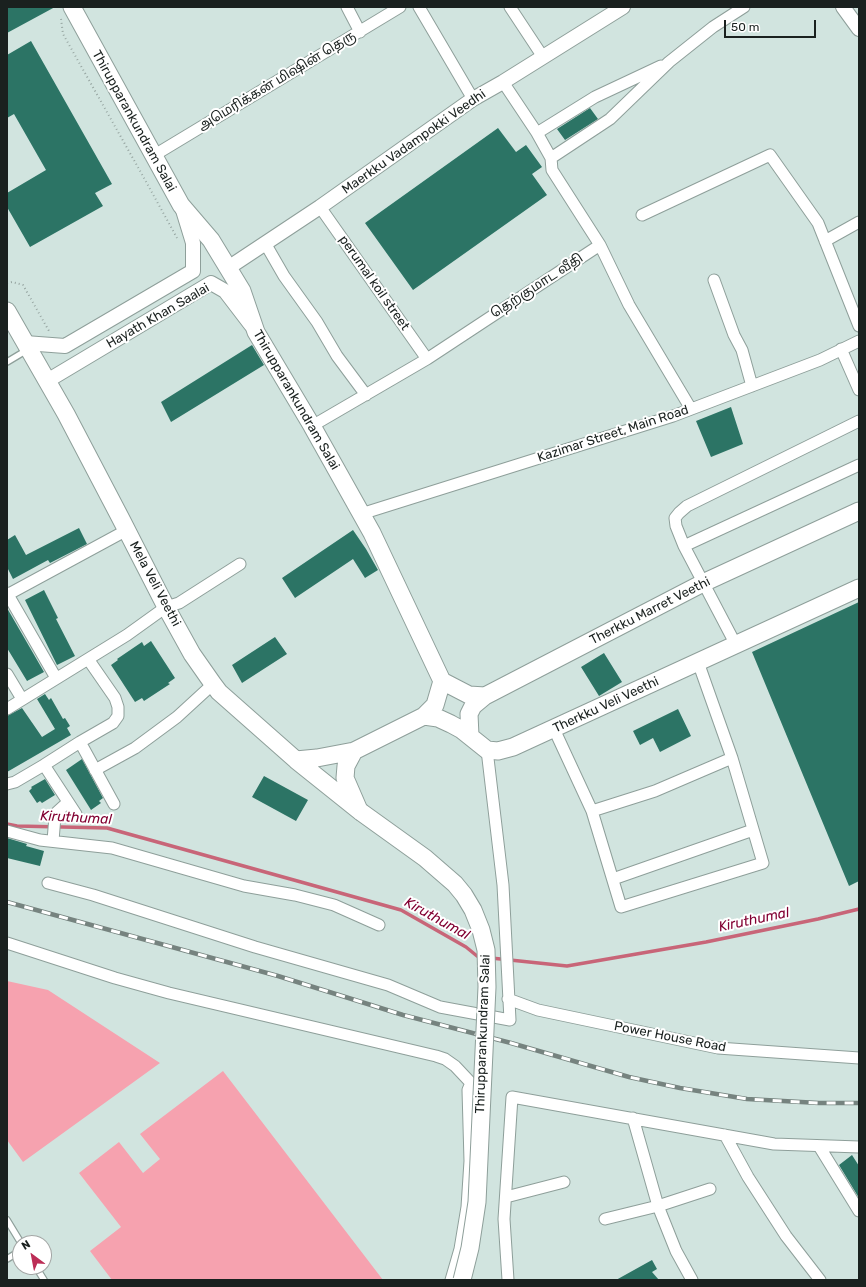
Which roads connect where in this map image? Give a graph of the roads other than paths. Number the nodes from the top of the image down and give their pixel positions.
1 (347, 7) edge
2 (400, 7) edge
3 (419, 7) edge
4 (510, 7) edge
5 (623, 7) edge
6 (744, 7) edge
7 (843, 7) edge
8 (66, 12) edge
9 (859, 29) edge
10 (360, 32) junction
11 (543, 57) junction
12 (669, 62) junction
13 (503, 82) junction
14 (473, 99) junction
15 (537, 134) junction
16 (153, 156) junction
17 (551, 158) junction
18 (181, 205) junction
19 (320, 206) junction
20 (642, 215) dead end
21 (859, 222) edge
22 (825, 241) junction
23 (265, 242) junction
24 (600, 245) junction
25 (228, 268) junction
26 (714, 280) dead end
27 (7, 311) edge
28 (859, 326) edge
29 (12, 330) edge
30 (256, 332) junction
31 (859, 341) edge
32 (27, 346) junction
33 (841, 350) junction
34 (427, 359) junction
35 (7, 362) edge
36 (47, 380) junction
37 (752, 386) junction
38 (859, 390) edge
39 (366, 395) junction
40 (691, 409) junction
41 (859, 421) edge
42 (312, 426) junction
43 (859, 464) edge
44 (859, 511) edge
45 (361, 514) junction
46 (127, 530) junction
47 (684, 546) junction
48 (240, 564) dead end
49 (704, 583) junction
50 (859, 588) edge
51 (7, 594) edge
52 (166, 606) junction
53 (736, 645) junction
54 (88, 659) junction
55 (698, 662) junction
56 (7, 674) edge
57 (56, 678) junction
58 (442, 681) junction
59 (213, 684) junction
60 (485, 696) junction
61 (22, 700) junction
62 (7, 709) edge
63 (424, 716) junction
64 (554, 729) junction
65 (470, 736) junction
66 (80, 742) junction
67 (487, 750) junction
68 (354, 751) junction
69 (732, 758) junction
70 (296, 760) junction
71 (44, 765) junction
72 (95, 770) junction
73 (7, 784) edge
74 (68, 802) junction
75 (114, 804) dead end
76 (592, 811) junction
77 (361, 812) junction
78 (76, 814) dead end
79 (754, 830) junction
80 (7, 831) edge
81 (53, 842) junction
82 (613, 879) junction
83 (48, 883) dead end
84 (379, 925) dead end
85 (7, 943) edge
86 (508, 999) junction
87 (859, 1058) edge
88 (633, 1118) junction
89 (725, 1135) junction
90 (819, 1146) junction
91 (859, 1148) edge
92 (564, 1182) dead end
93 (710, 1189) dead end
94 (506, 1197) junction
95 (658, 1206) junction
96 (859, 1210) edge
97 (605, 1219) dead end
98 (7, 1220) edge
99 (16, 1235) edge
100 (688, 1278) edge
101 (451, 1280) edge
102 (462, 1280) edge
103 (508, 1280) edge
104 (820, 1280) edge

1 - 10 street
2 - 10 street, அமெரிக்கன் மிஷின் தெரு
3 - 14 street
4 - 11 street
5 - 11 street, Maerkku Vadampokki Veedhi
6 - 12 street
7 - 9 street
8 - 16 main road, Thirupparankundram Salai
10 - 16 street, அமெரிக்கன் மிஷின் தெரு
11 - 13 street, Maerkku Vadampokki Veedhi
12 - 15 street
12 - 17 street
13 - 14 street, Maerkku Vadampokki Veedhi
13 - 15 street
14 - 19 street, Maerkku Vadampokki Veedhi
15 - 17 street
16 - 18 main road, Thirupparankundram Salai
17 - 24 street
18 - 25 main road, Thirupparankundram Salai
18 - 32 street, Hayath Khan Saalai
19 - 23 street, Maerkku Vadampokki Veedhi
19 - 34 street, perumal koil street
20 - 22 street
21 - 22 street
22 - 28 street
23 - 25 street, Maerkku Vadampokki Veedhi
23 - 39 street
24 - 34 street, தெற்குமாட வீதி
24 - 40 street
25 - 30 main road, Thirupparankundram Salai
26 - 37 street
27 - 29 main road, Mela Veli Veethi
29 - 32 main road, Mela Veli Veethi
30 - 36 street, Hayath Khan Saalai
30 - 42 main road, Thirupparankundram Salai
31 - 33 street, Kazimar Street, Main Road
32 - 35 lane
32 - 36 main road, Mela Veli Veethi
33 - 37 street, Kazimar Street, Main Road
33 - 38 street
34 - 39 street, தெற்குமாட வீதி
36 - 46 main road, Mela Veli Veethi
37 - 40 street, Kazimar Street, Main Road
39 - 42 street, தெற்குமாட வீதி
40 - 45 street, Kazimar Street, Main Road
41 - 47 street
42 - 45 main road, Thirupparankundram Salai
43 - 47 street
44 - 49 main road, Therkku Marret Veethi
45 - 58 main road, Thirupparankundram Salai
46 - 51 street
46 - 52 main road, Mela Veli Veethi
47 - 49 street
48 - 52 street
49 - 53 street
49 - 60 main road, Therkku Marret Veethi
50 - 53 main road, Therkku Veli Veethi
51 - 57 street
52 - 54 street
52 - 59 main road, Mela Veli Veethi
53 - 55 main road, Therkku Veli Veethi
54 - 57 street
54 - 66 street
55 - 64 main road, Therkku Veli Veethi
55 - 69 street
56 - 61 street
57 - 61 street
58 - 60 main road
58 - 63 main road
59 - 70 main road, Mela Veli Veethi
59 - 72 street
60 - 65 main road
61 - 62 street
63 - 65 main road
63 - 68 main road
64 - 67 main road, Therkku Veli Veethi
64 - 76 street
65 - 67 main road
66 - 71 street
66 - 72 street
67 - 86 street
68 - 70 main road
68 - 77 main road, Thirupparankundram Salai
69 - 76 street
69 - 79 street
70 - 77 main road, Mela Veli Veethi
71 - 73 street
71 - 74 street
72 - 75 street
74 - 78 street
74 - 81 street
76 - 82 street
77 - 102 main road, Thirupparankundram Salai, bridge
79 - 82 street
79 - 82 street
80 - 81 street
81 - 84 street
83 - 86 street
85 - 101 street
86 - 87 street, Power House Road
88 - 89 street
88 - 94 street
88 - 95 street
89 - 90 street
89 - 104 street
90 - 91 street
90 - 96 street
92 - 94 street
93 - 95 street
94 - 103 street
95 - 97 street
95 - 100 street
98 - 99 lane

